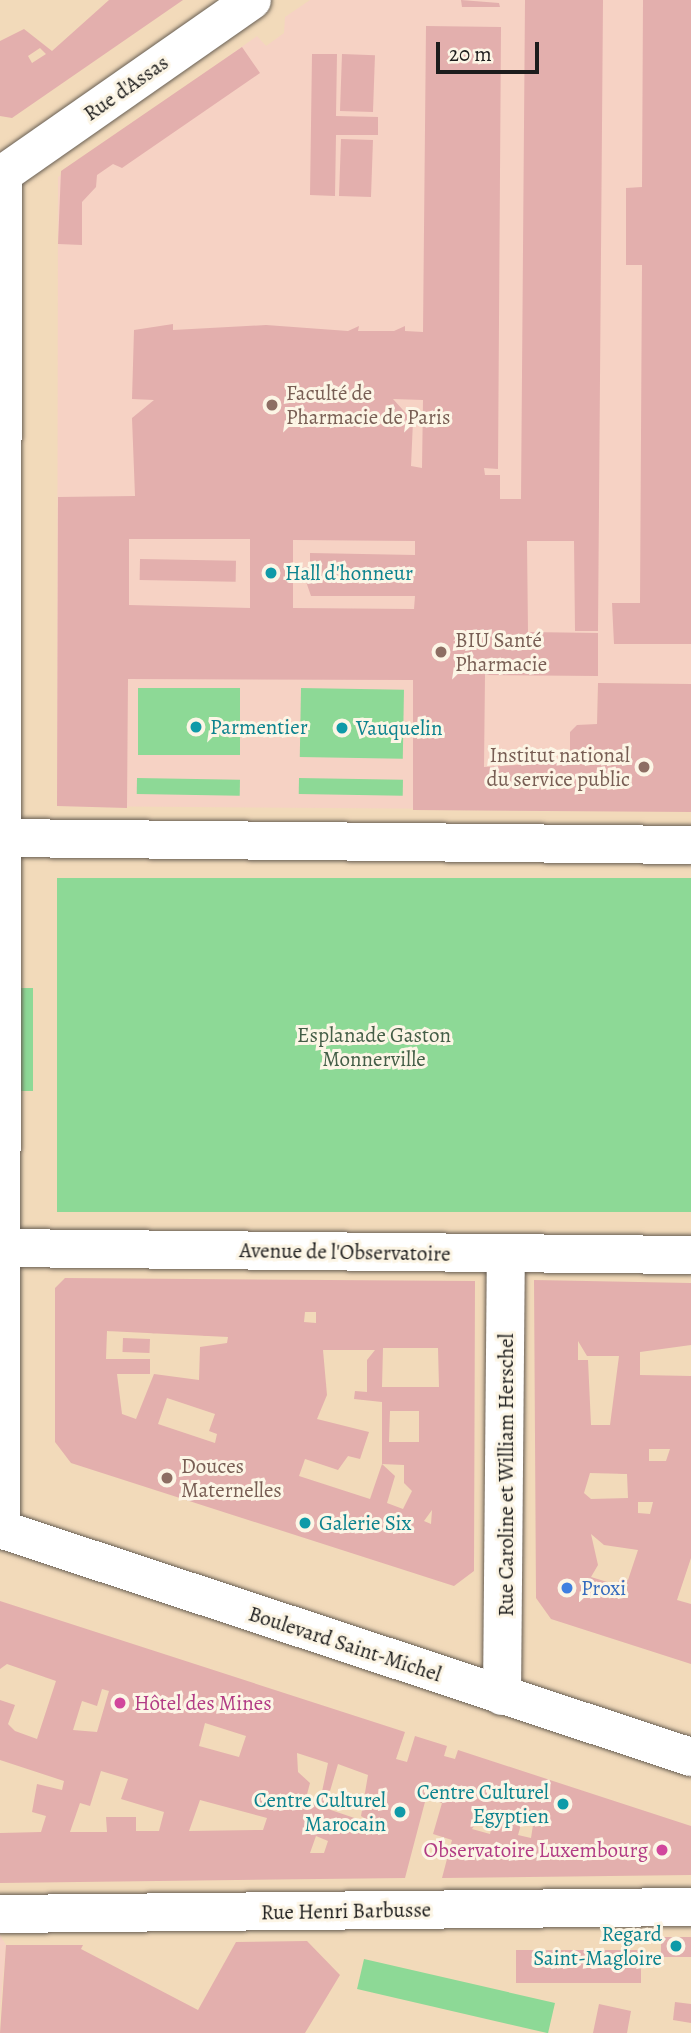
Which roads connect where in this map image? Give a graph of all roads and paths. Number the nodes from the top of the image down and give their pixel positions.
1 (252, 0) edge
2 (1, 173) edge
3 (1, 838) edge
4 (691, 845) edge
5 (1, 1248) edge
6 (506, 1254) junction
7 (691, 1255) edge
8 (0, 1529) edge
9 (502, 1696) junction
10 (691, 1757) edge
11 (691, 1907) edge
12 (0, 1914) edge

1 - 2 street, Rue d'Assas
2 - 3 street
3 - 4 street
3 - 5 street
5 - 6 street, Avenue de l'Observatoire
5 - 8 street
6 - 7 street, Avenue de l'Observatoire
6 - 9 street, Rue Caroline et William Herschel
8 - 9 street, Boulevard Saint-Michel
9 - 10 street, Boulevard Saint-Michel
11 - 12 street, Rue Henri Barbusse

